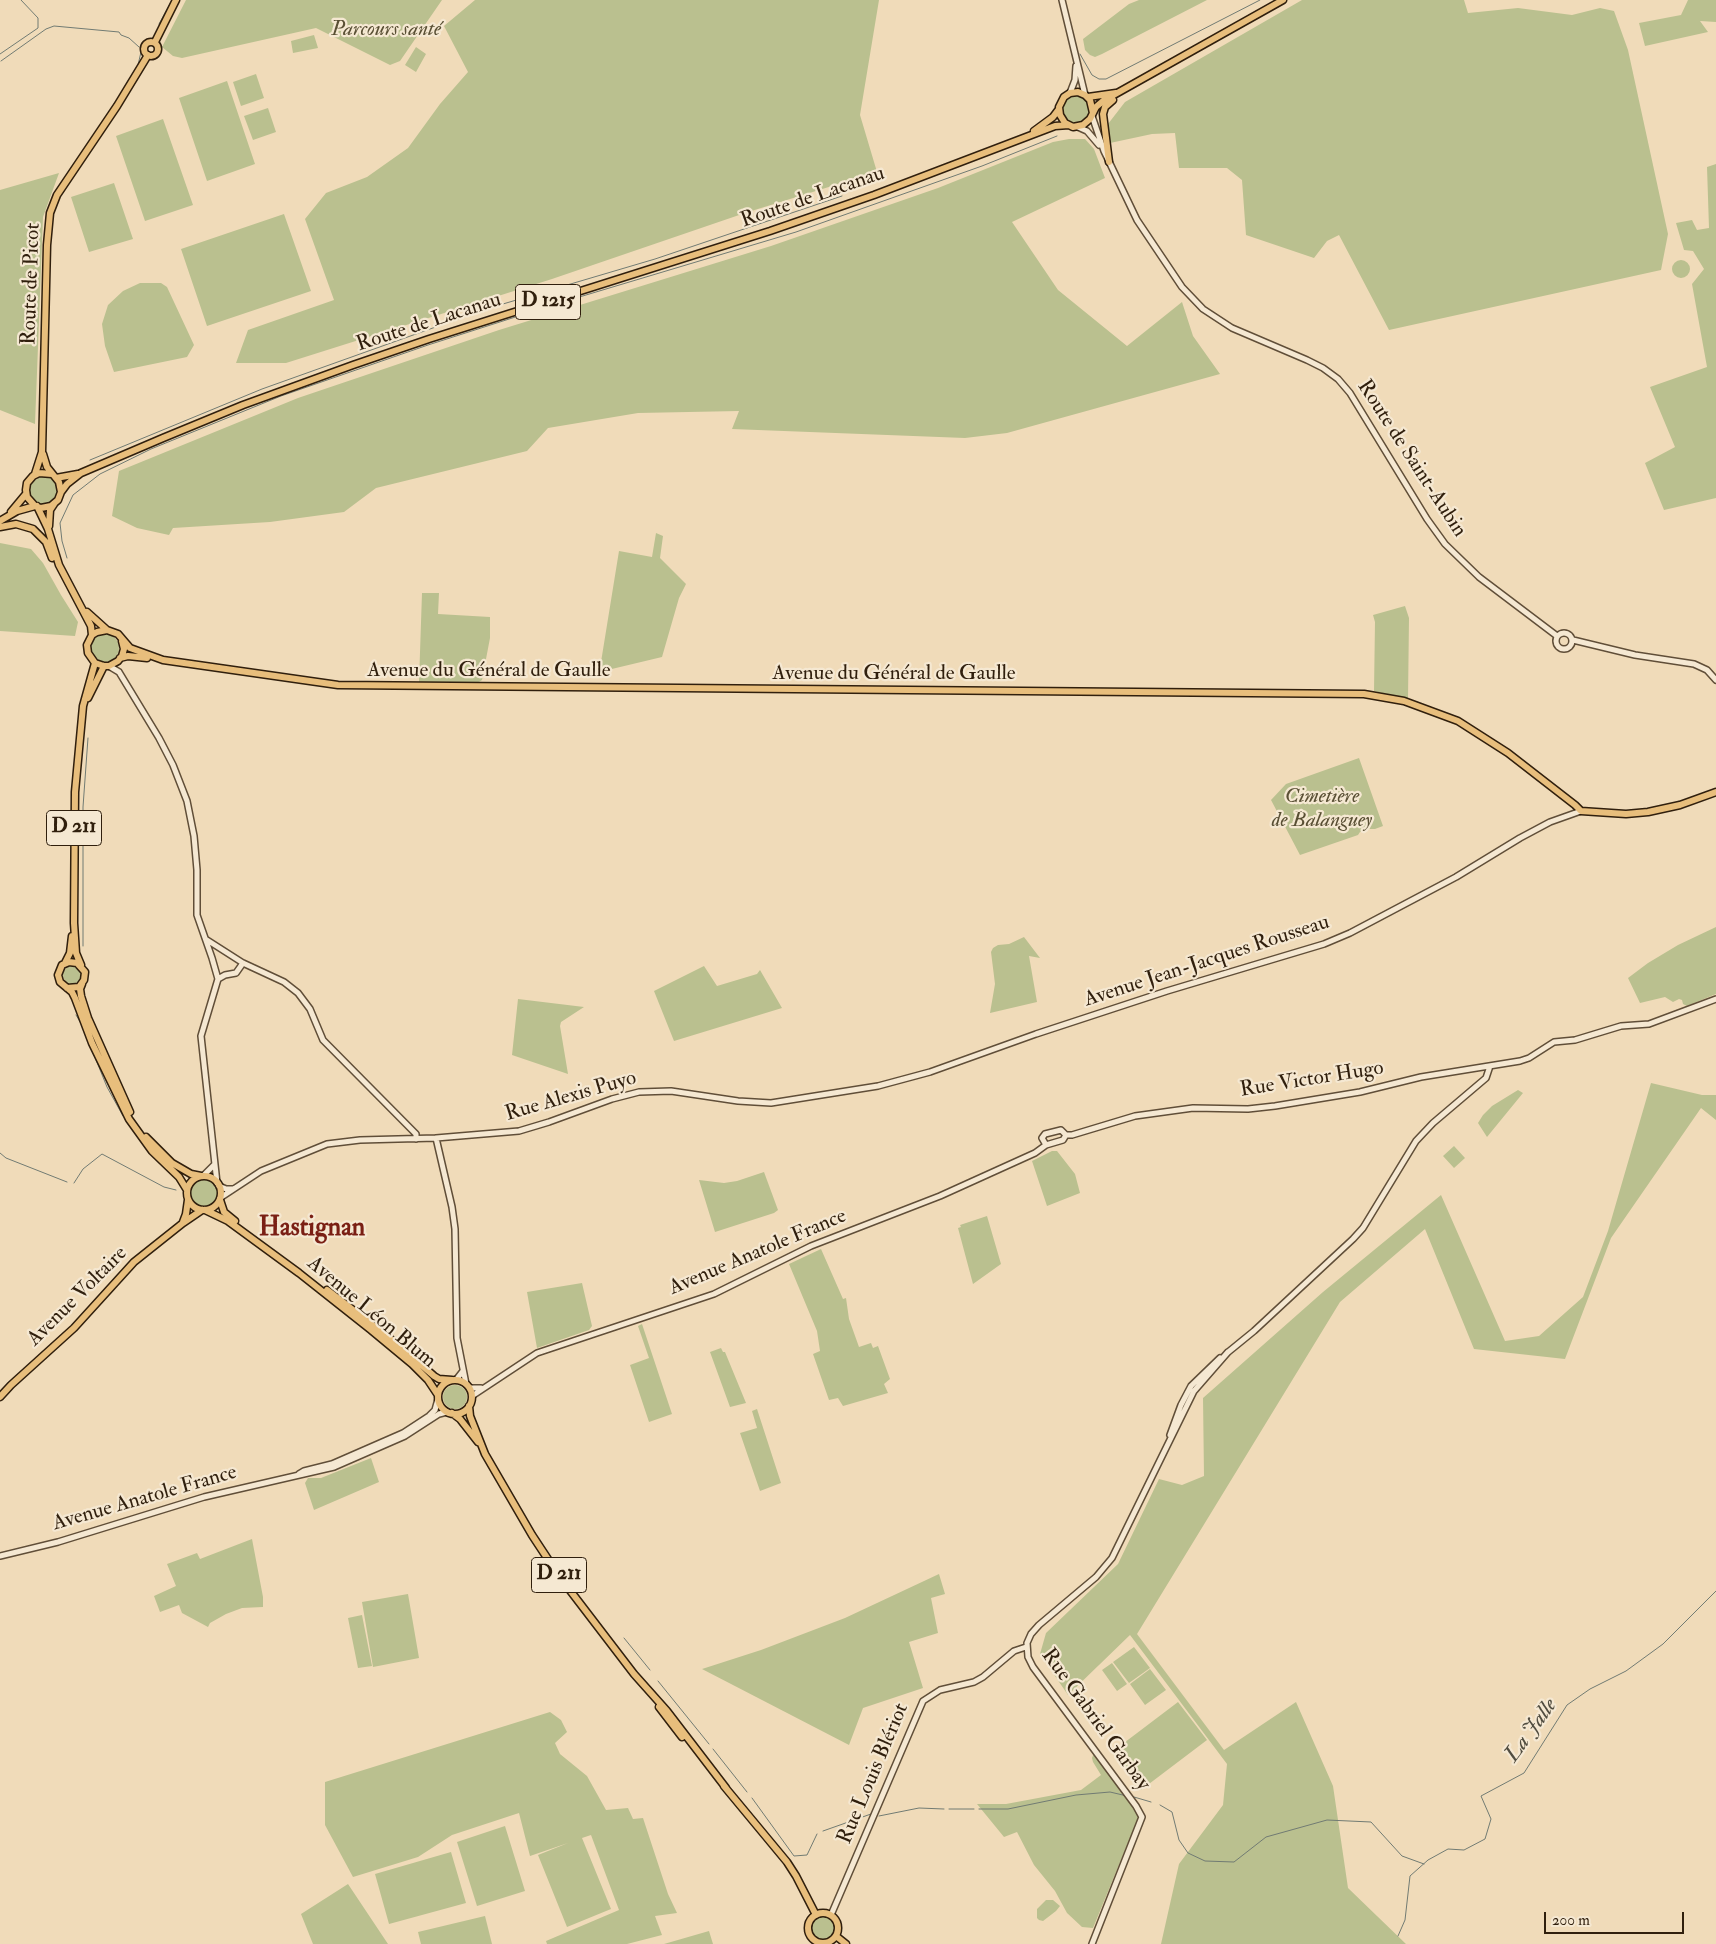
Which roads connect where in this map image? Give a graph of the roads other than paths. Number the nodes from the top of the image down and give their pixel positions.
1 (176, 0) edge
2 (1062, 0) edge
3 (1282, 0) edge
4 (155, 42) junction
5 (148, 55) junction
6 (1076, 61) junction
7 (1155, 72) junction
8 (1070, 93) junction
9 (1117, 93) junction
10 (1086, 96) junction
11 (1059, 109) junction
12 (1092, 115) junction
13 (1069, 125) junction
14 (1078, 127) junction
15 (1018, 140) junction
16 (1104, 152) junction
17 (1109, 162) junction
18 (42, 452) junction
19 (35, 474) junction
20 (81, 474) junction
21 (54, 476) junction
22 (61, 492) junction
23 (26, 494) junction
24 (55, 504) junction
25 (36, 506) junction
26 (6, 517) junction
27 (0, 521) edge
28 (0, 527) edge
29 (48, 530) junction
30 (69, 587) junction
31 (78, 601) junction
32 (106, 630) junction
33 (92, 635) junction
34 (1557, 636) junction
35 (122, 641) junction
36 (1572, 642) junction
37 (119, 660) junction
38 (164, 660) junction
39 (95, 663) junction
40 (107, 666) junction
41 (118, 672) junction
42 (1716, 680) edge
43 (79, 733) junction
44 (1716, 792) edge
45 (1581, 811) junction
46 (74, 922) junction
47 (206, 939) junction
48 (66, 963) junction
49 (243, 963) junction
50 (81, 965) junction
51 (218, 979) junction
52 (82, 984) junction
53 (67, 988) junction
54 (1716, 999) edge
55 (1490, 1066) junction
56 (836, 1092) joint
57 (1066, 1135) junction
58 (436, 1138) junction
59 (416, 1139) junction
60 (1046, 1145) junction
61 (214, 1165) junction
62 (202, 1176) junction
63 (218, 1185) junction
64 (234, 1189) junction
65 (187, 1190) junction
66 (220, 1199) junction
67 (188, 1200) junction
68 (204, 1210) junction
69 (183, 1223) junction
70 (463, 1370) junction
71 (454, 1380) junction
72 (468, 1386) junction
73 (482, 1388) junction
74 (472, 1396) junction
75 (0, 1397) edge
76 (438, 1397) junction
77 (469, 1406) junction
78 (450, 1413) junction
79 (479, 1443) junction
80 (299, 1474) junction
81 (0, 1556) edge
82 (1026, 1647) junction
83 (816, 1914) junction
84 (831, 1915) junction
85 (836, 1936) junction
86 (846, 1944) edge
87 (1092, 1944) edge

1 - 4 main road
2 - 6 street
3 - 7 main road
4 - 5 main road
4 - 5 main road
5 - 18 main road, Route de Picot
6 - 8 street
6 - 10 street
7 - 9 main road
7 - 17 main road
8 - 10 main road
8 - 11 main road, Route de Lacanau
9 - 10 main road
9 - 12 main road
10 - 12 main road
11 - 13 main road
11 - 15 main road, Route de Lacanau / D 1215
12 - 14 main road
12 - 16 street
13 - 14 main road, Route de Lacanau
13 - 15 main road, Route de Lacanau / D 1215
14 - 16 street
15 - 20 main road, Route de Lacanau / D 1215
16 - 17 street, Route de Saint-Aubin
17 - 34 street, Route de Saint-Aubin
18 - 19 main road, Route de Picot
18 - 21 main road, Route de Picot
19 - 21 main road
19 - 23 main road
20 - 21 main road, D 1215
20 - 22 main road, D 1215
21 - 22 main road
22 - 24 main road
23 - 25 main road
23 - 26 main road
24 - 25 main road
24 - 29 main road
25 - 26 main road
25 - 29 main road
26 - 27 main road
28 - 30 main road
29 - 30 main road
30 - 31 main road
31 - 32 main road
31 - 33 main road
32 - 33 main road
32 - 35 main road
33 - 39 main road
34 - 36 street
34 - 36 street
35 - 37 main road
35 - 38 main road, Avenue du Général de Gaulle
36 - 42 street
37 - 38 main road, Avenue du Général de Gaulle
37 - 40 main road
37 - 41 street
38 - 45 main road, Avenue du Général de Gaulle
39 - 40 main road
39 - 43 main road, D 211
40 - 41 street
40 - 43 main road, D 211
41 - 47 street
43 - 46 main road, D 211
44 - 45 main road
45 - 56 street, Avenue Jean-Jacques Rousseau
46 - 48 main road, D 211
46 - 50 main road, D 211
47 - 49 street
47 - 51 street
48 - 50 main road
48 - 53 main road
49 - 51 street
49 - 59 street
50 - 52 main road
51 - 61 street
52 - 53 main road
52 - 62 main road
53 - 65 main road
54 - 55 street, Rue Victor Hugo
55 - 57 street, Rue Victor Hugo
55 - 82 street, Rue Gabriel Garbay
56 - 58 street, Rue Alexis Puyo
57 - 60 street, Avenue Anatole France
57 - 60 street
58 - 59 street, Rue Alexis Puyo
58 - 70 street
59 - 64 street, Rue Alexis Puyo
60 - 73 street, Avenue Anatole France
61 - 62 street
61 - 63 street
62 - 63 main road
62 - 65 main road
63 - 64 street
63 - 66 main road
64 - 66 street, Rue Alexis Puyo
65 - 67 main road
66 - 68 main road
66 - 71 main road, Avenue Léon Blum
67 - 68 main road
67 - 69 main road
68 - 69 main road, Avenue Voltaire
68 - 76 main road, Avenue Léon Blum
69 - 75 main road, Avenue Voltaire
70 - 71 street
70 - 72 street
71 - 72 main road
71 - 76 main road
72 - 73 street
72 - 74 main road
73 - 74 street, Avenue Anatole France
74 - 77 main road
76 - 78 main road
76 - 80 street, Avenue Anatole France
77 - 78 main road
77 - 79 main road, D 211
78 - 79 main road, D 211
78 - 80 street, Avenue Anatole France
79 - 83 main road, D 211
80 - 81 street, Avenue Anatole France
82 - 84 street, Rue Louis Blériot
82 - 87 street, Rue Gabriel Garbay
83 - 84 main road
83 - 85 main road
84 - 85 main road
85 - 86 main road

